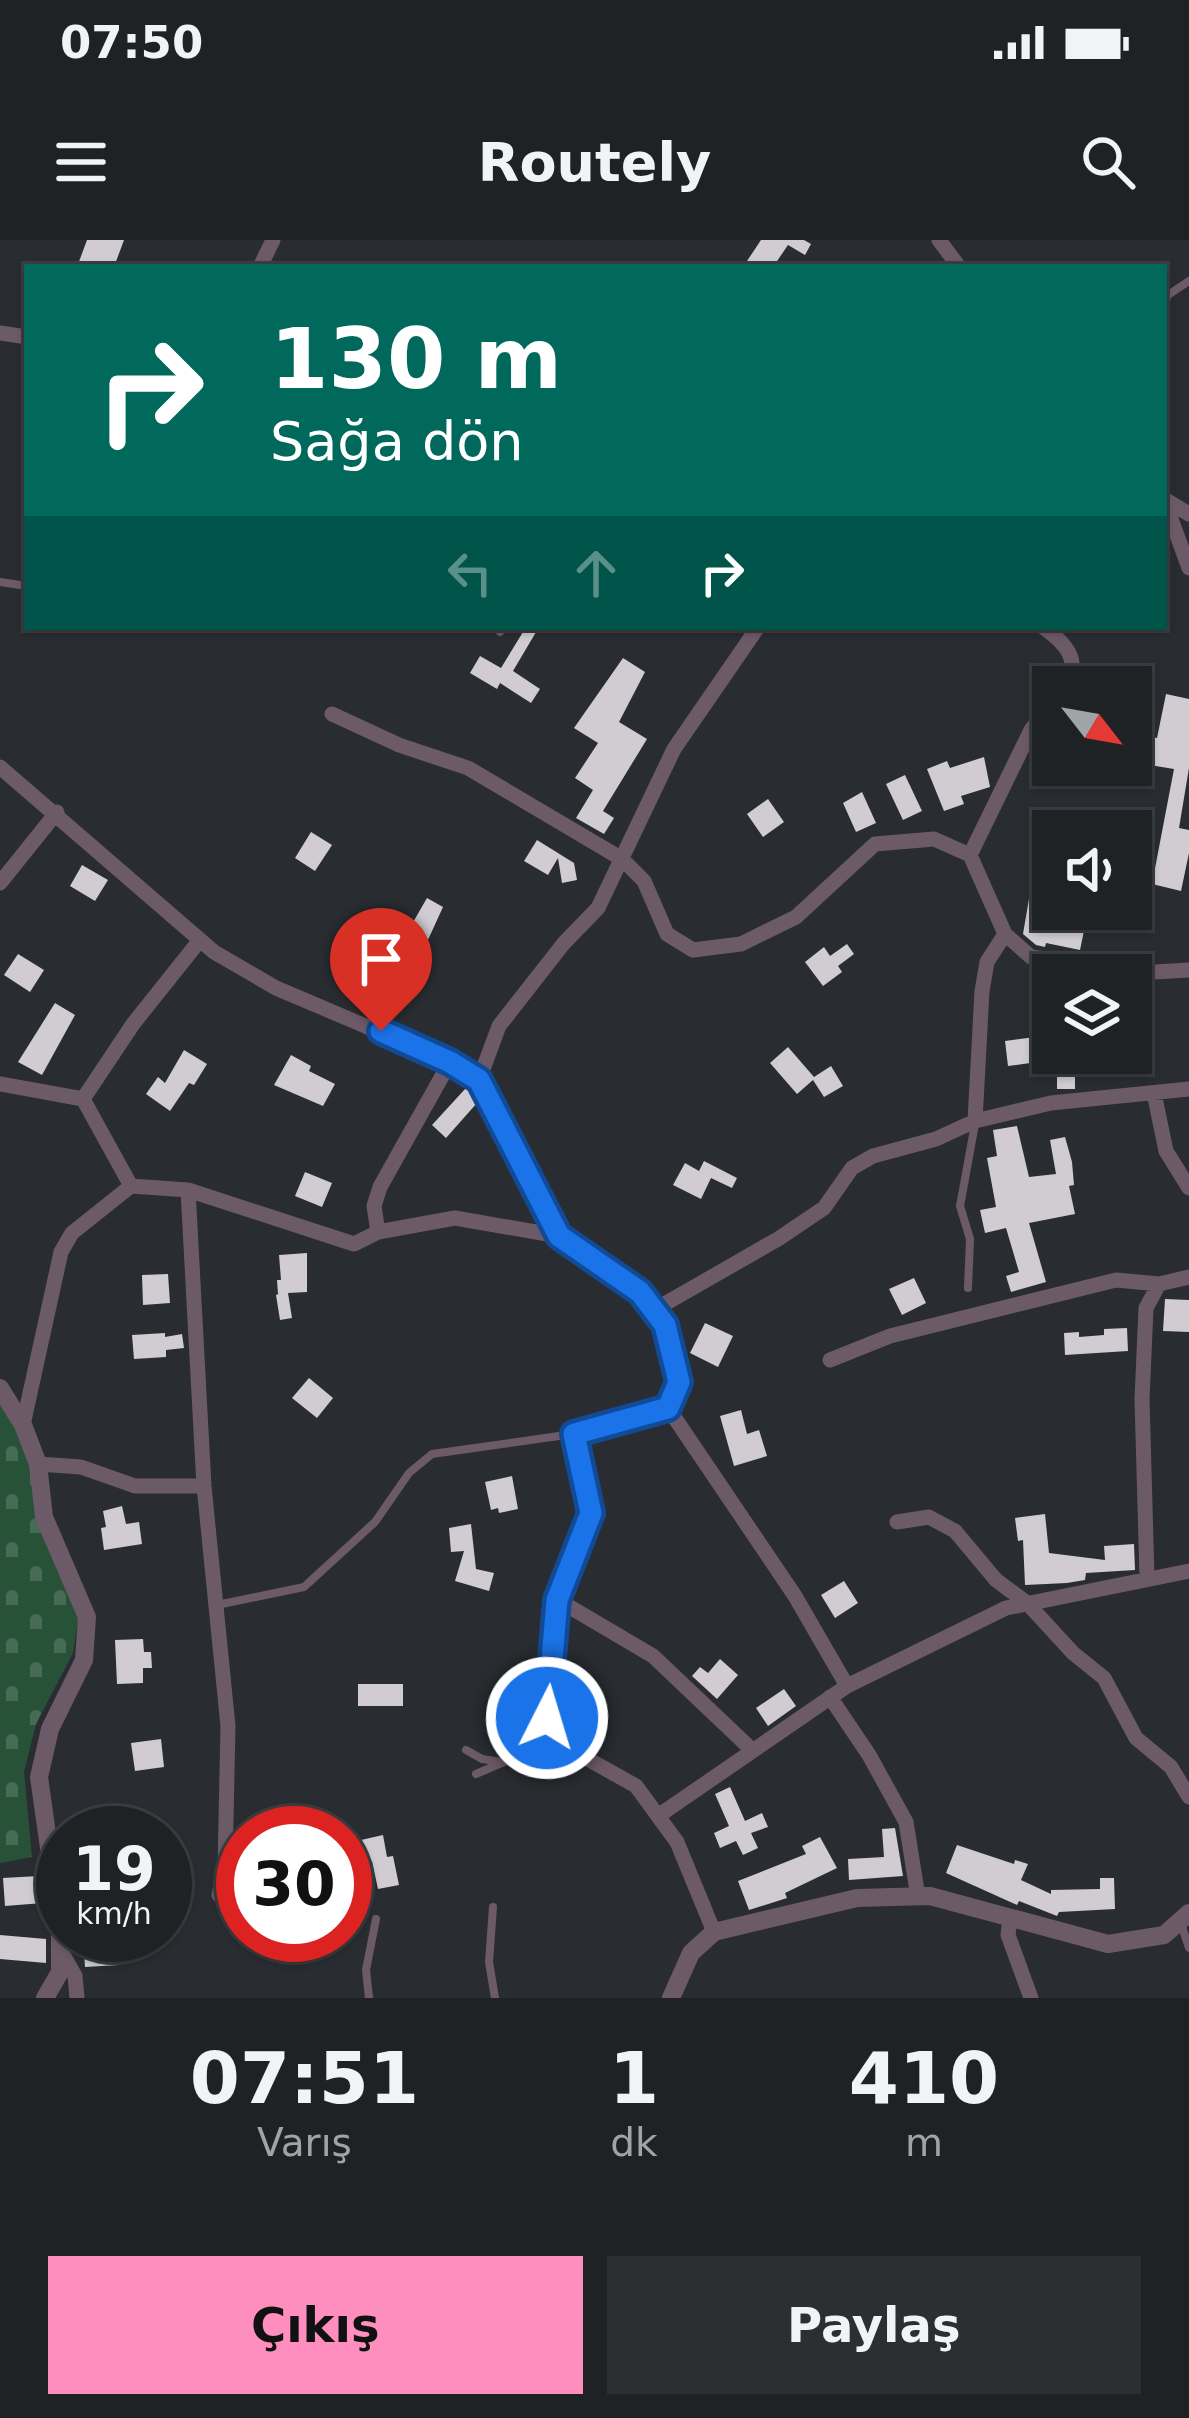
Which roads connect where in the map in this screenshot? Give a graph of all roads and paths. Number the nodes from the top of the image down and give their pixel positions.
1 (1167, 507) edge
2 (1189, 568) edge
3 (756, 630) edge
4 (1047, 630) edge
5 (1073, 666) edge
6 (332, 715) dead end
7 (1032, 729) edge
8 (0, 766) edge
9 (56, 812) junction
10 (970, 856) junction
11 (622, 860) junction
12 (0, 884) edge
13 (1005, 934) junction
14 (200, 940) junction
15 (1189, 970) edge
16 (450, 1062) junction
17 (479, 1080) junction
18 (0, 1084) edge
19 (1189, 1089) edge
20 (1154, 1094) junction
21 (83, 1099) junction
22 (975, 1120) junction
23 (131, 1186) junction
24 (1189, 1188) edge
25 (188, 1190) junction
26 (378, 1232) junction
27 (559, 1236) junction
28 (1189, 1277) edge
29 (1159, 1284) junction
30 (968, 1288) dead end
31 (654, 1310) junction
32 (830, 1360) dead end
33 (0, 1388) edge
34 (668, 1408) junction
35 (23, 1425) junction
36 (574, 1434) junction
37 (38, 1464) junction
38 (204, 1486) junction
39 (896, 1522) dead end
40 (1189, 1571) edge
41 (1147, 1577) junction
42 (557, 1600) junction
43 (1027, 1603) junction
44 (216, 1605) junction
45 (847, 1686) junction
46 (830, 1697) junction
47 (558, 1738) junction
48 (751, 1749) junction
49 (466, 1750) dead end
50 (503, 1762) junction
51 (476, 1774) dead end
52 (1189, 1797) edge
53 (43, 1806) edge
54 (226, 1806) edge
55 (658, 1816) junction
56 (918, 1897) junction
57 (493, 1907) dead end
58 (1184, 1917) edge
59 (376, 1919) dead end
60 (1010, 1919) junction
61 (714, 1933) junction
62 (1189, 1948) edge
63 (60, 1962) edge
64 (68, 1962) edge
65 (45, 1998) edge
66 (77, 1998) edge
67 (369, 1998) edge
68 (495, 1998) edge
69 (671, 1998) edge
70 (1031, 1998) edge

1 - 2 street
3 - 11 street
4 - 5 street
6 - 11 street
7 - 10 street
8 - 9 street
9 - 12 street
9 - 14 street
10 - 11 street
10 - 13 street
11 - 17 street
13 - 15 street
13 - 22 street
14 - 16 street
14 - 21 street
16 - 17 street
16 - 26 street
17 - 27 street
18 - 21 street
19 - 20 street
20 - 22 street
20 - 24 street
21 - 23 street
22 - 30 lane
22 - 31 street
23 - 25 street
23 - 35 street
25 - 26 street
25 - 38 street
26 - 27 street
27 - 31 street
28 - 29 street
29 - 32 street
29 - 41 street
31 - 34 street
33 - 35 street
34 - 36 street
34 - 45 street
35 - 37 street
36 - 42 street
36 - 44 lane
37 - 38 street
37 - 53 street
38 - 44 street
39 - 43 street
40 - 41 street
41 - 43 street
42 - 47 street
42 - 48 street
43 - 45 street
43 - 52 street
44 - 54 street
45 - 46 street
46 - 48 street
46 - 56 street
47 - 50 lane
47 - 55 street
48 - 55 street
49 - 50 lane
50 - 51 lane
55 - 61 street
56 - 60 street
56 - 61 street
57 - 68 lane
58 - 60 street
58 - 62 lane
59 - 67 lane
60 - 70 street
61 - 69 street
63 - 65 street
64 - 66 street

